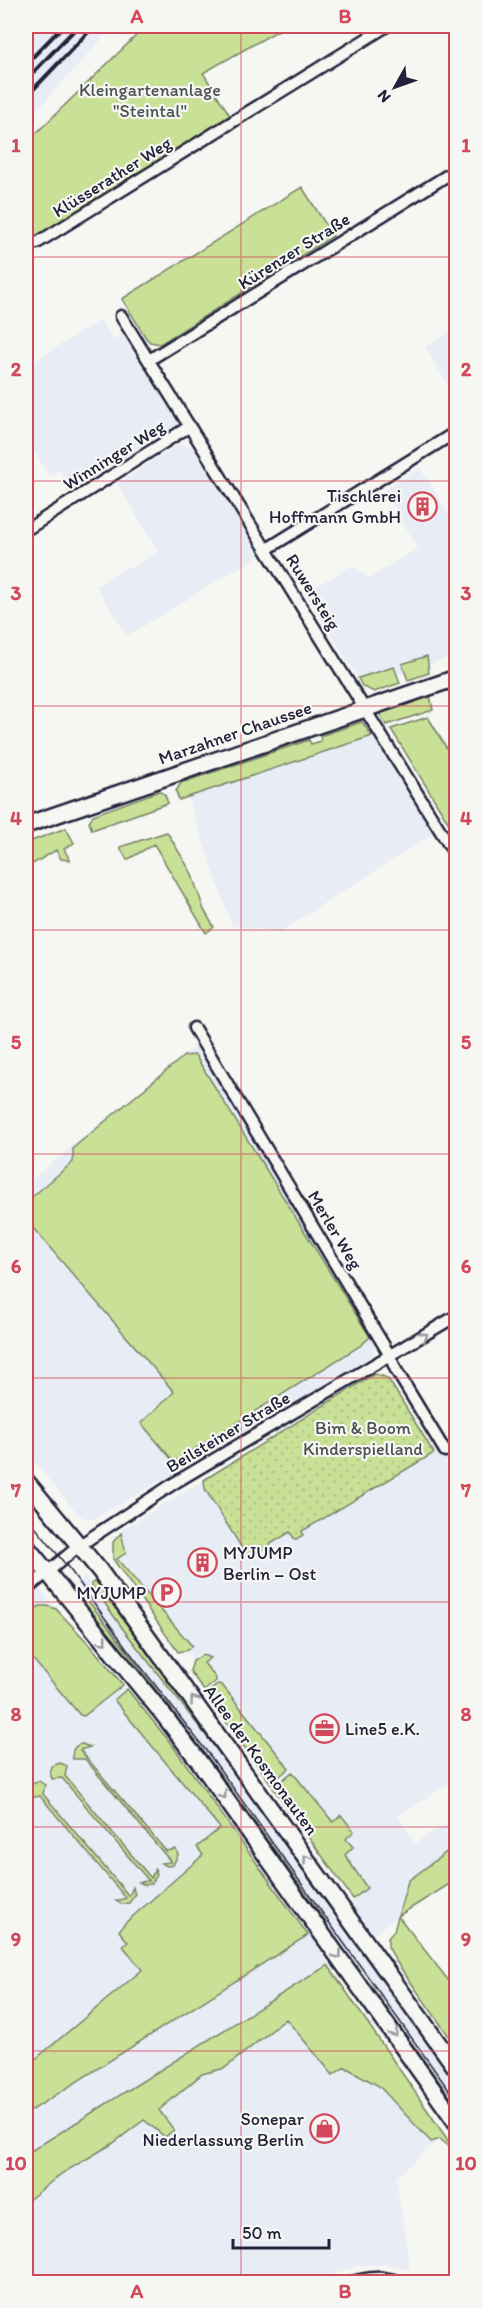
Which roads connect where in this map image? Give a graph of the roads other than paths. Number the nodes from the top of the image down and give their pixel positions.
1 (387, 26) edge
2 (456, 170) edge
3 (37, 243) dead end
4 (122, 316) dead end
5 (149, 360) junction
6 (190, 426) junction
7 (456, 432) edge
8 (26, 530) edge
9 (267, 549) junction
10 (456, 678) edge
11 (366, 709) junction
12 (26, 825) edge
13 (456, 856) edge
14 (194, 1028) dead end
15 (456, 1316) edge
16 (389, 1354) junction
17 (445, 1451) dead end
18 (26, 1481) edge
19 (80, 1545) junction
20 (26, 1546) edge
21 (46, 1572) junction
22 (26, 1590) edge
23 (456, 2068) edge
24 (456, 2122) edge
25 (352, 2283) edge
26 (400, 2283) edge

1 - 3 street, Klüsserather Weg
2 - 5 street, Kürenzer Straße
4 - 5 street, Ruwersteig
5 - 6 street, Ruwersteig
6 - 8 street, Winninger Weg
6 - 9 street, Ruwersteig
7 - 9 street
9 - 11 street, Ruwersteig
10 - 11 main road, Marzahner Chaussee
11 - 12 main road, Marzahner Chaussee
11 - 13 street, Ruwersteig
14 - 16 street, Merler Weg
16 -> 15 street, Beilsteiner Straße
16 - 17 street, Merler Weg
16 - 19 street, Beilsteiner Straße
18 - 19 main road, Allee der Kosmonauten
19 - 21 street, Beilsteiner Straße
23 -> 19 main road, Allee der Kosmonauten
20 - 21 main road
21 - 22 street, Beilsteiner Straße
21 -> 24 main road
25 - 26 street

